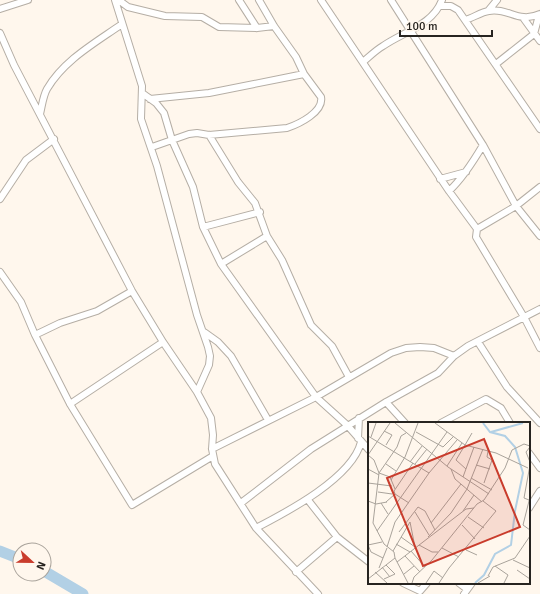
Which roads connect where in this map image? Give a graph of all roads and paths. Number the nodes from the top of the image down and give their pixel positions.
1 (28, 0) edge
2 (239, 0) edge
3 (259, 0) edge
4 (321, 0) edge
5 (391, 0) edge
6 (497, 0) edge
7 (118, 1) edge
8 (441, 3) edge
9 (0, 9) edge
10 (488, 11) junction
11 (540, 14) edge
12 (524, 19) junction
13 (465, 20) junction
14 (122, 24) junction
15 (274, 26) junction
16 (257, 28) junction
17 (411, 31) junction
18 (0, 33) edge
19 (534, 34) junction
20 (540, 41) edge
21 (363, 62) junction
22 (496, 64) junction
23 (304, 74) junction
24 (142, 93) junction
25 (150, 99) junction
26 (40, 114) junction
27 (540, 129) edge
28 (209, 135) junction
29 (54, 139) junction
30 (172, 140) junction
31 (483, 145) junction
32 (152, 147) junction
33 (466, 172) junction
34 (440, 178) junction
35 (540, 187) edge
36 (449, 191) junction
37 (0, 199) edge
38 (516, 206) junction
39 (260, 212) junction
40 (203, 227) junction
41 (477, 229) junction
42 (267, 236) junction
43 (540, 236) edge
44 (221, 264) junction
45 (0, 272) edge
46 (132, 292) junction
47 (540, 309) edge
48 (524, 317) junction
49 (204, 332) junction
50 (35, 335) junction
51 (162, 342) junction
52 (478, 342) junction
53 (540, 348) edge
54 (454, 356) junction
55 (349, 377) junction
56 (188, 378) junction
57 (202, 378) junction
58 (197, 392) junction
59 (316, 397) junction
60 (386, 402) junction
61 (70, 404) junction
62 (359, 418) junction
63 (268, 420) junction
64 (404, 422) edge
65 (443, 422) edge
66 (509, 422) edge
67 (540, 423) edge
68 (347, 425) junction
69 (360, 440) junction
70 (212, 449) junction
71 (368, 449) edge
72 (530, 453) edge
73 (213, 456) junction
74 (540, 468) edge
75 (540, 492) edge
76 (308, 500) junction
77 (241, 503) junction
78 (530, 507) edge
79 (256, 528) junction
80 (338, 537) junction
81 (368, 560) edge
82 (296, 572) junction
83 (406, 584) edge
84 (426, 584) edge
85 (318, 594) edge

1 - 9 street
2 - 16 street
3 - 15 street
4 - 21 street
5 - 17 street
6 - 10 street
7 - 14 street
7 - 16 street
8 - 13 street
8 - 17 street
10 - 12 street
10 - 13 street
11 - 12 street
11 - 19 street
12 - 19 street
13 - 22 street
14 - 24 street
14 - 26 street
15 - 16 street
15 - 23 street
17 - 21 street
17 - 31 street
18 - 26 street
19 - 20 street
19 - 22 street
21 - 34 street
22 - 27 street
23 - 25 street
23 - 28 street
24 - 25 street
24 - 32 street
25 - 30 street
26 - 29 street
28 - 30 street
28 - 39 street
29 - 37 street
29 - 46 street
30 - 32 street
30 - 40 street
31 - 33 street
31 - 38 street
32 - 49 street
33 - 34 street
33 - 36 street
34 - 36 street
35 - 38 street
36 - 41 street
38 - 41 street
38 - 43 street
39 - 40 street
39 - 42 street
40 - 44 street
41 - 48 street
42 - 44 street
42 - 55 street
44 - 59 street
45 - 50 street
46 - 50 street
46 - 51 street
47 - 48 street
48 - 52 street
48 - 53 street
49 - 57 street
49 - 63 street
50 - 61 street
51 - 56 street
51 - 61 street
52 - 54 street
52 - 67 street
54 - 55 street
54 - 60 street
55 - 59 street
56 - 57 street
56 - 58 street
57 - 58 street
58 - 70 street
59 - 63 street
59 - 68 street
60 - 62 street
60 - 64 street
61 - 73 street
62 - 68 street
62 - 69 street
63 - 70 street
65 - 66 street
68 - 69 street
68 - 77 street
69 - 71 street
69 - 76 street
70 - 73 street
72 - 74 street
73 - 77 street
75 - 78 street
76 - 79 street
76 - 80 street
77 - 79 street
79 - 82 street
80 - 81 street
80 - 82 street
82 - 85 street
83 - 84 street

